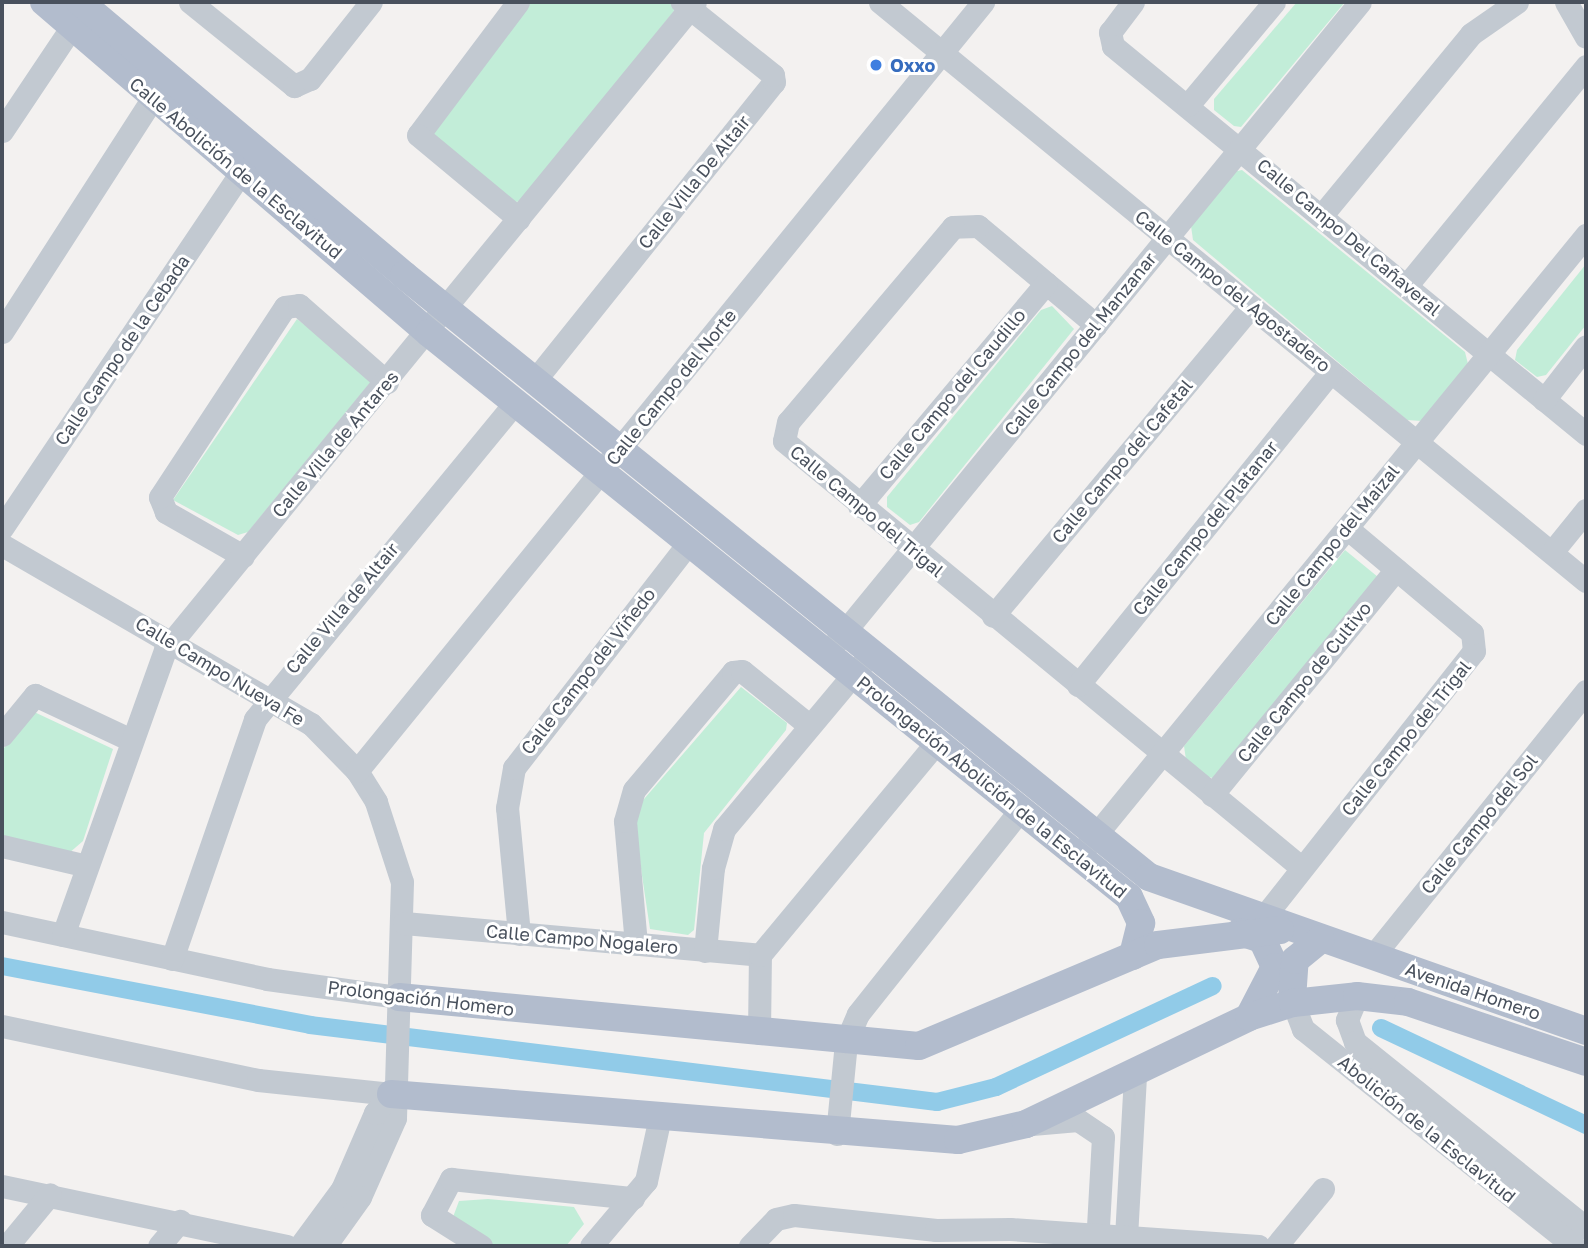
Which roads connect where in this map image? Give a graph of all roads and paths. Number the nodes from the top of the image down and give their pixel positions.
1 (44, 2) edge
2 (190, 2) edge
3 (371, 2) edge
4 (518, 2) edge
5 (880, 2) edge
6 (983, 2) edge
7 (1133, 2) edge
8 (1274, 2) edge
9 (1360, 2) edge
10 (1517, 2) edge
11 (1566, 2) edge
12 (689, 4) edge
13 (76, 13) edge
14 (1586, 37) edge
15 (941, 52) junction
16 (1586, 66) edge
17 (153, 98) junction
18 (1188, 105) junction
19 (5, 116) edge
20 (1241, 147) junction
21 (242, 171) junction
22 (1322, 215) junction
23 (519, 219) junction
24 (1586, 235) edge
25 (1167, 237) junction
26 (1046, 283) junction
27 (1408, 285) junction
28 (1251, 306) junction
29 (448, 309) junction
30 (1096, 325) junction
31 (2, 332) edge
32 (429, 333) junction
33 (1586, 346) edge
34 (1489, 354) junction
35 (1331, 372) junction
36 (535, 380) junction
37 (387, 382) junction
38 (1544, 400) junction
39 (515, 402) junction
40 (1586, 434) edge
41 (1417, 442) junction
42 (621, 449) junction
43 (602, 472) junction
44 (859, 506) junction
45 (1586, 510) edge
46 (2, 528) edge
47 (1346, 528) junction
48 (689, 542) junction
49 (2, 545) edge
50 (912, 549) junction
51 (1552, 552) junction
52 (243, 556) junction
53 (1396, 569) junction
54 (1586, 580) edge
55 (993, 616) junction
56 (845, 631) junction
57 (172, 641) junction
58 (827, 653) junction
59 (862, 663) junction
60 (1078, 685) junction
61 (1586, 691) edge
62 (270, 696) junction
63 (810, 726) junction
64 (2, 735) edge
65 (131, 740) junction
66 (937, 741) junction
67 (1162, 754) junction
68 (357, 771) junction
69 (1212, 795) junction
70 (1021, 809) junction
71 (1087, 845) junction
72 (2, 846) edge
73 (87, 866) junction
74 (1302, 868) junction
75 (2, 922) edge
76 (404, 923) junction
77 (1251, 925) junction
78 (519, 934) junction
79 (63, 935) junction
80 (1321, 939) junction
81 (636, 944) junction
82 (705, 951) junction
83 (1366, 954) junction
84 (760, 956) junction
85 (1133, 956) junction
86 (172, 959) junction
87 (1357, 996) junction
88 (399, 997) junction
89 (1293, 1003) junction
90 (1249, 1017) junction
91 (2, 1026) edge
92 (1586, 1031) edge
93 (759, 1033) junction
94 (845, 1054) junction
95 (1586, 1062) edge
96 (1135, 1077) junction
97 (391, 1094) junction
98 (660, 1117) junction
99 (838, 1123) junction
100 (1026, 1124) junction
101 (2, 1186) edge
102 (1323, 1189) dead end
103 (50, 1194) junction
104 (633, 1198) junction
105 (180, 1221) junction
106 (1586, 1228) edge
107 (1126, 1237) junction
108 (929, 1238) edge
109 (1099, 1241) edge
110 (7, 1246) edge
111 (159, 1246) edge
112 (287, 1246) edge
113 (300, 1246) edge
114 (325, 1246) edge
115 (481, 1246) edge
116 (591, 1246) edge
117 (750, 1246) edge
118 (1258, 1246) edge
119 (1276, 1246) edge
120 (1574, 1246) edge

1 - 13 main road, Calle Abolición de la Esclavitud
2 - 3 street
4 - 23 street
5 - 15 street, Calle Campo del Agostadero
6 - 15 street, Calle Campo del Norte
7 - 18 street, Calle Campo Del Cañaveral
8 - 18 street
9 - 20 street, Calle Campo del Manzanar
10 - 22 street
11 - 14 street
12 - 23 street, Calle Villa de Antares
12 - 36 street, Calle Villa De Altair
13 - 17 main road, Calle Abolición de la Esclavitud
13 - 19 street
13 - 29 main road, Calle Abolición de la Esclavitud
15 - 25 street, Calle Campo del Agostadero
15 - 42 street, Calle Campo del Norte
16 - 27 street
17 - 21 main road, Calle Abolición de la Esclavitud
17 - 31 street
18 - 20 street, Calle Campo Del Cañaveral
20 - 22 street, Calle Campo Del Cañaveral
20 - 25 street, Calle Campo del Manzanar
21 - 32 main road, Calle Abolición de la Esclavitud
21 - 46 street, Calle Campo de la Cebada
22 - 27 street, Calle Campo Del Cañaveral
23 - 29 street, Calle Villa de Antares
24 - 34 street, Calle Campo del Maizal
25 - 28 street, Calle Campo del Agostadero
25 - 30 street, Calle Campo del Manzanar
26 - 30 street, Calle Campo del Trigal
26 - 44 street, Calle Campo del Caudillo
26 - 44 street, Calle Campo del Trigal
27 - 34 street, Calle Campo Del Cañaveral
28 - 35 street, Calle Campo del Agostadero
28 - 55 street, Calle Campo del Cafetal
29 - 32 street, Calle Villa de Antares
29 - 36 main road, Prolongación Abolición de la Esclavitud
30 - 50 street, Calle Campo del Manzanar
32 - 37 street, Calle Villa de Antares
32 - 39 main road, Prolongación Abolición de la Esclavitud
33 - 38 street
34 - 38 street, Calle Campo Del Cañaveral
34 - 41 street, Calle Campo del Maizal
35 - 41 street, Calle Campo del Agostadero
35 - 60 street, Calle Campo del Platanar
36 - 42 main road, Prolongación Abolición de la Esclavitud
37 - 52 street, Calle Villa de Antares
37 - 52 street
38 - 40 street, Calle Campo Del Cañaveral
39 - 43 main road, Prolongación Abolición de la Esclavitud
39 - 62 street, Calle Villa de Altair
41 - 47 street, Calle Campo del Maizal
41 - 51 street, Calle Campo del Agostadero
42 - 43 street, Calle Campo del Norte
42 - 56 main road, Prolongación Abolición de la Esclavitud
43 - 48 main road, Prolongación Abolición de la Esclavitud
43 - 68 street, Calle Campo del Norte
44 - 50 street, Calle Campo del Trigal
45 - 51 street
47 - 53 street, Calle Campo del Trigal
47 - 67 street, Calle Campo del Maizal
48 - 58 main road, Prolongación Abolición de la Esclavitud
48 - 78 street, Calle Campo del Viñedo
49 - 57 street, Calle Campo Nueva Fe
50 - 55 street, Calle Campo del Trigal
50 - 56 street, Calle Campo del Manzanar
51 - 54 street, Calle Campo del Agostadero
52 - 57 street, Calle Villa de Antares
53 - 69 street, Calle Campo de Cultivo
53 - 74 street, Calle Campo del Trigal
55 - 60 street, Calle Campo del Trigal
56 - 58 street, Calle Campo del Manzanar
56 - 59 main road, Prolongación Abolición de la Esclavitud
57 - 62 street, Calle Campo Nueva Fe
57 - 65 street, Calle Villa de Antares
58 - 59 main road, Prolongación Abolición de la Esclavitud
59 - 63 street
59 - 66 main road, Prolongación Abolición de la Esclavitud
59 - 71 main road, Prolongación Abolición de la Esclavitud
60 - 67 street, Calle Campo del Trigal
61 - 83 street, Calle Campo del Sol
62 - 68 street, Calle Campo Nueva Fe
62 - 86 street, Calle Villa de Altair
63 - 81 street
63 - 82 street
64 - 65 street
65 - 73 street, Calle Villa de Antares
66 - 70 main road, Prolongación Abolición de la Esclavitud
66 - 84 street
67 - 69 street, Calle Campo del Trigal
67 - 71 street, Calle Campo del Maizal
68 - 76 street, Calle Campo Nueva Fe
69 - 74 street, Calle Campo del Trigal
70 - 71 main road, Prolongación Abolición de la Esclavitud
70 - 94 street
71 - 77 main road, Prolongación Abolición de la Esclavitud
71 - 85 main road, Prolongación Abolición de la Esclavitud
72 - 73 street
73 - 79 street, Calle Villa de Antares
74 - 77 street, Calle Campo del Trigal
75 - 79 street, Prolongación Homero
76 - 78 street, Calle Campo Nogalero
76 - 88 street, Calle Campo Nueva Fe
77 - 80 main road, Prolongación Abolición de la Esclavitud
77 - 85 main road
77 - 90 main road
78 - 81 street, Calle Campo Nogalero
79 - 86 street, Prolongación Homero
80 - 83 main road, Prolongación Abolición de la Esclavitud
80 - 89 main road
81 - 82 street, Calle Campo Nogalero
82 - 84 street, Calle Campo Nogalero
83 - 92 main road, Avenida Homero
84 - 93 street
85 - 94 main road
86 - 88 street, Prolongación Homero
87 - 89 main road
87 - 95 main road, Avenida Homero
87 - 106 street, Abolición de la Esclavitud
88 - 93 main road, Prolongación Homero
88 - 97 street, Calle Campo Nueva Fe
89 - 90 main road
89 - 120 street, Abolición de la Esclavitud
90 - 96 main road
91 - 97 street
93 - 94 main road, Prolongación Homero
94 - 99 street
96 - 100 main road
96 - 107 street
97 - 98 main road
97 - 113 street, Calle Campo Nueva Fe
97 - 114 street, Calle Campo Nueva Fe
98 - 99 main road
98 - 104 street
99 - 100 main road
100 - 109 street
101 - 103 street
102 - 119 street
103 - 105 street
103 - 110 street
104 - 115 street
104 - 116 street
105 - 111 street
105 - 112 street
107 - 109 street
107 - 118 street
108 - 109 street
108 - 117 street

